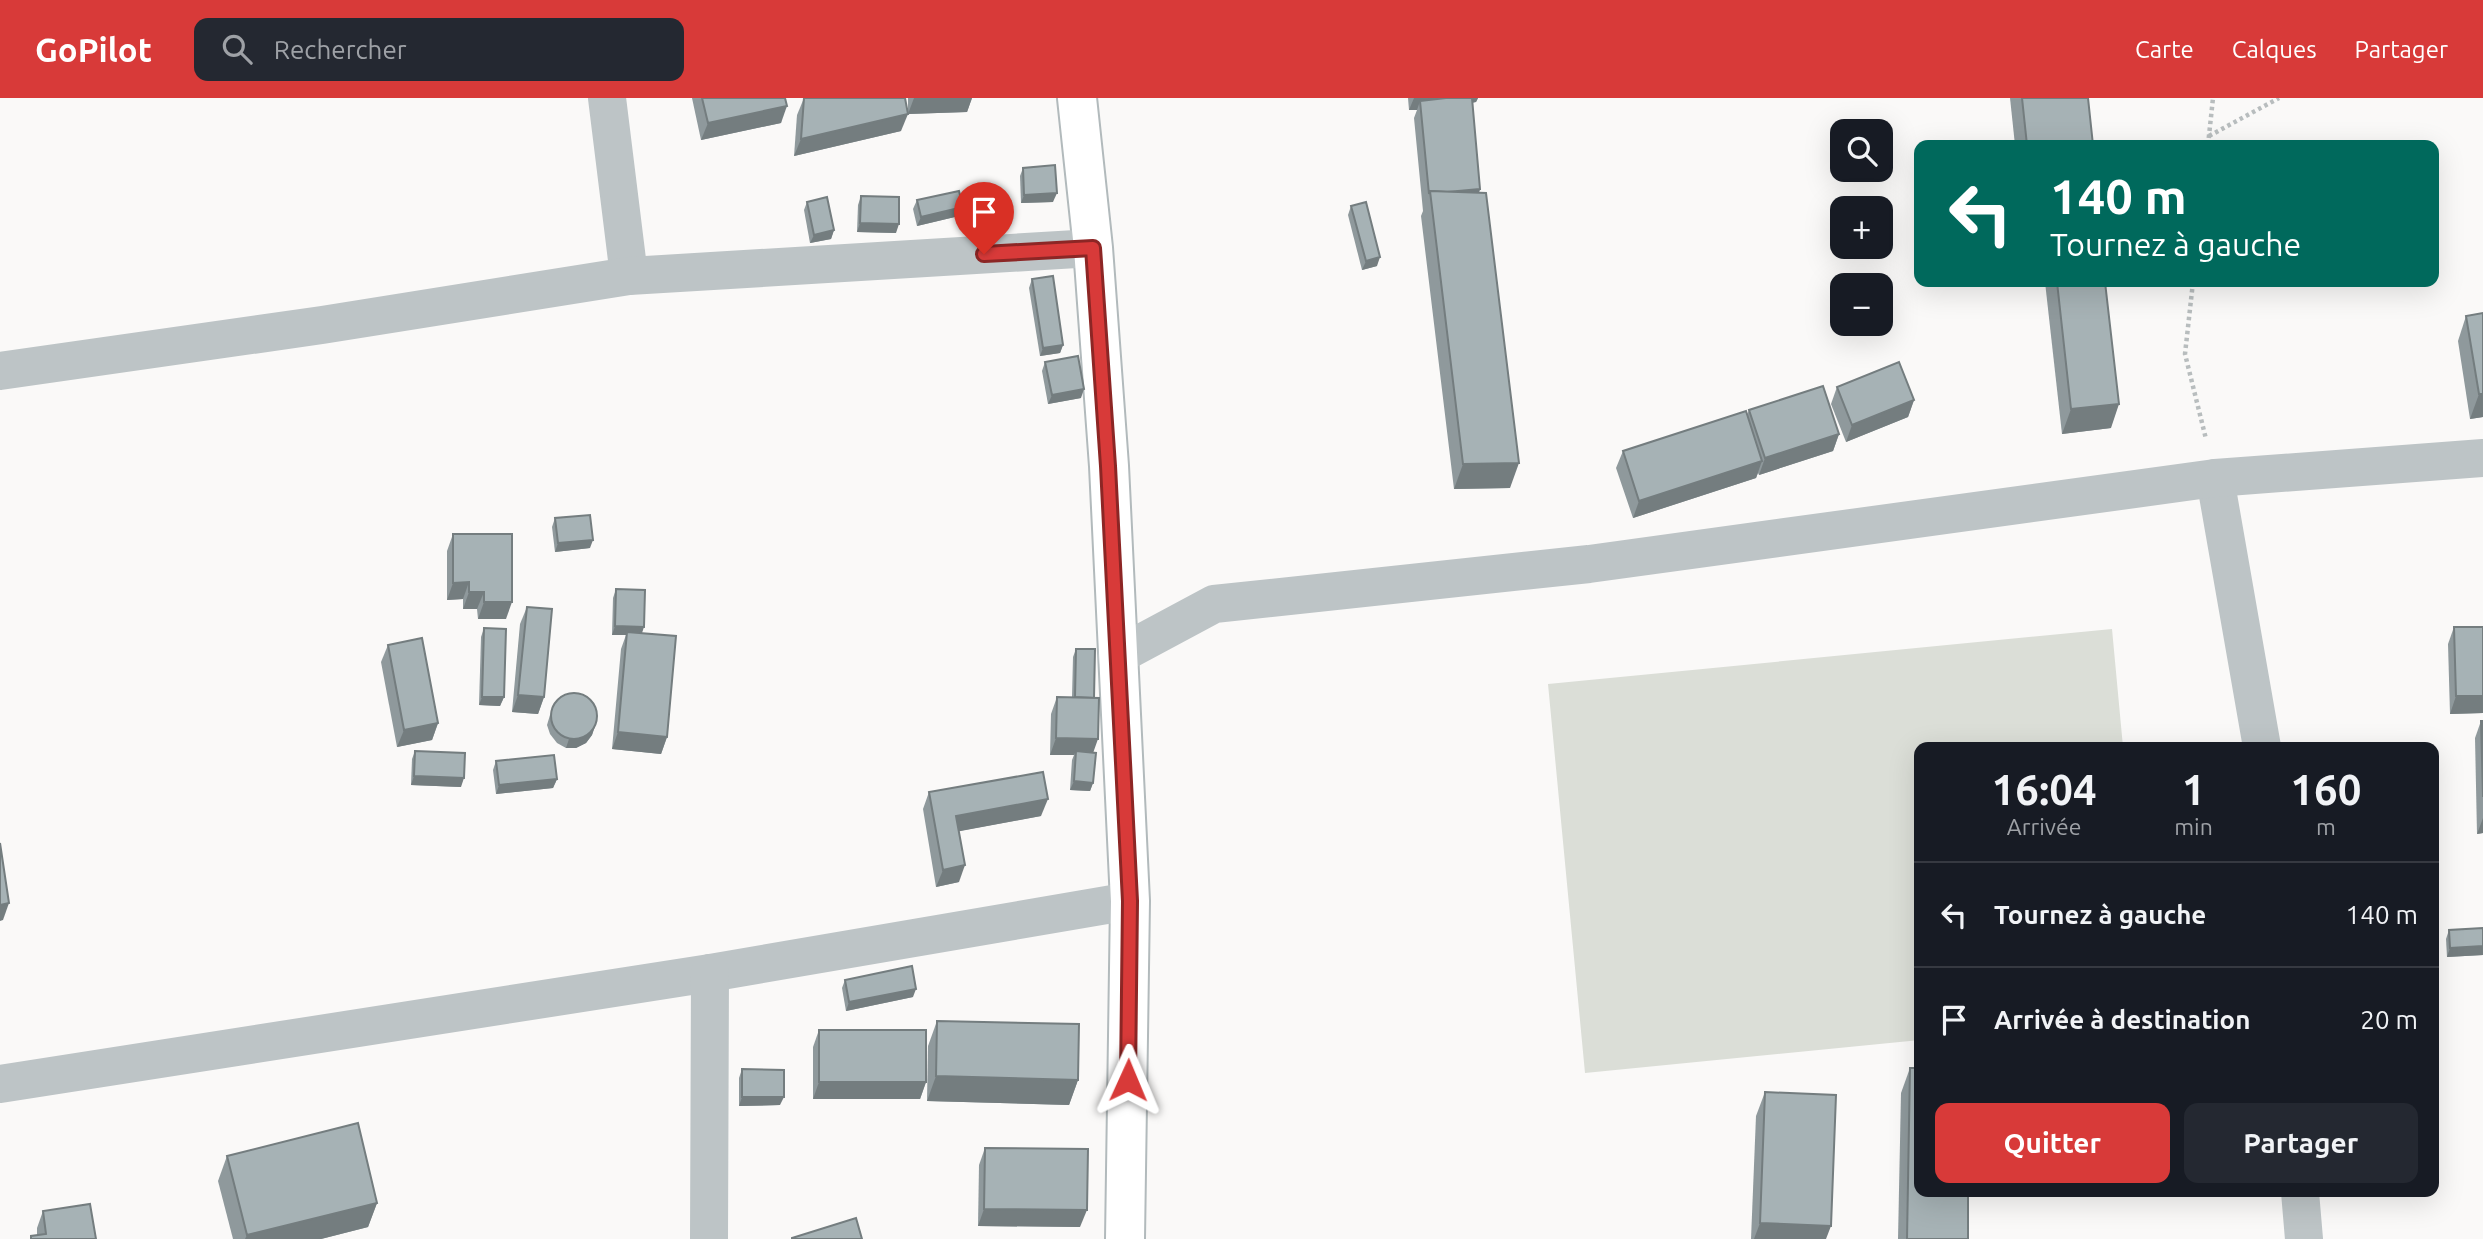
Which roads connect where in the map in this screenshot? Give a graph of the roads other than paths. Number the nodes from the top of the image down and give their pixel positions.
1 (607, 98) edge
2 (1077, 98) edge
3 (1093, 248) junction
4 (629, 276) junction
5 (0, 371) edge
6 (2483, 458) edge
7 (2215, 478) junction
8 (1116, 656) junction
9 (2261, 742) edge
10 (1130, 901) junction
11 (710, 973) junction
12 (0, 1084) edge
13 (2300, 1197) edge
14 (709, 1239) edge
15 (1125, 1239) edge
16 (2304, 1239) edge

1 - 4 street
2 - 3 main road
3 - 4 street
3 - 8 main road
4 - 5 street
6 - 7 street
7 - 8 street
7 - 9 street
8 - 10 main road
10 - 11 street
10 - 15 main road
11 - 12 street
11 - 14 street
13 - 16 street

